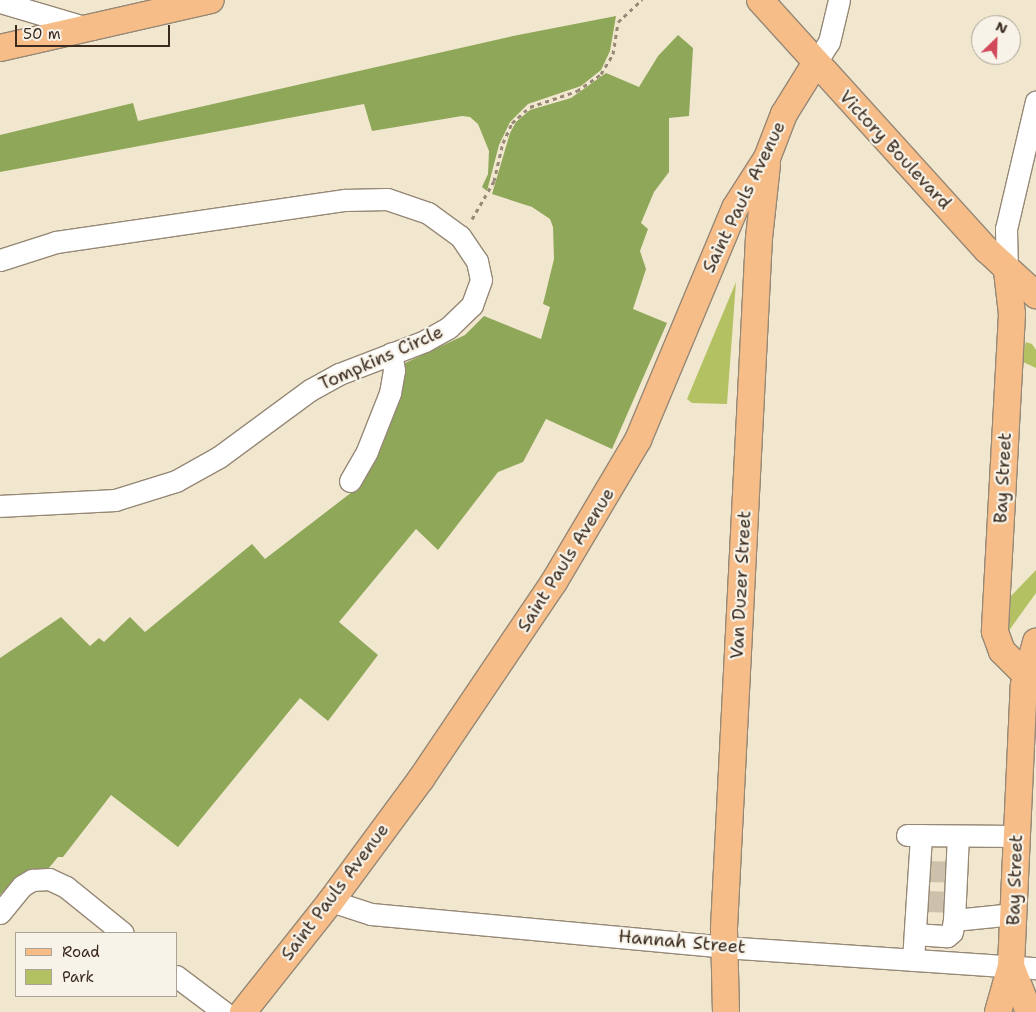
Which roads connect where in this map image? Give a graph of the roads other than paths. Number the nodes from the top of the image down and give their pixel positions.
1 (212, 0) edge
2 (760, 0) edge
3 (839, 0) edge
4 (0, 2) edge
5 (91, 29) junction
6 (0, 48) edge
7 (815, 64) junction
8 (1036, 101) edge
9 (767, 158) junction
10 (0, 260) edge
11 (1007, 271) junction
12 (1036, 295) edge
13 (391, 353) junction
14 (350, 481) dead end
15 (0, 506) edge
16 (1036, 642) edge
17 (1025, 674) junction
18 (1029, 733) edge
19 (958, 836) junction
20 (1017, 836) junction
21 (331, 901) junction
22 (953, 908) junction
23 (0, 913) edge
24 (1014, 914) junction
25 (122, 932) edge
26 (915, 934) junction
27 (724, 947) junction
28 (913, 960) junction
29 (1023, 967) edge
30 (178, 978) edge
31 (224, 1012) edge
32 (243, 1012) edge
33 (726, 1012) edge
34 (998, 1012) edge
35 (1028, 1012) edge

1 - 5 main road
2 - 7 main road, Victory Boulevard
3 - 7 street
4 - 5 street
5 - 6 main road
7 - 9 main road, Saint Pauls Avenue
7 - 11 main road, Victory Boulevard
8 - 11 street
9 - 21 main road, Saint Pauls Avenue
9 - 27 main road, Van Duzer Street
10 - 13 street, Tompkins Circle
11 - 12 main road, Victory Boulevard
11 - 17 main road, Bay Street
13 - 14 street
13 - 15 street, Tompkins Circle
16 - 17 main road, Bay Street
17 - 18 main road, Bay Street
18 - 20 main road, Bay Street
19 - 20 street
19 - 22 street
19 - 26 street
20 - 24 main road, Bay Street
21 - 27 street, Hannah Street
21 - 32 main road, Saint Pauls Avenue
22 - 24 street
22 - 26 street
23 - 25 street
24 - 29 main road, Bay Street
26 - 28 street
27 - 28 street, Hannah Street
27 - 33 main road, Van Duzer Street
28 - 29 street, Hannah Street
29 - 34 main road, Bay Street
29 - 35 main road, Bay Street
30 - 31 street

